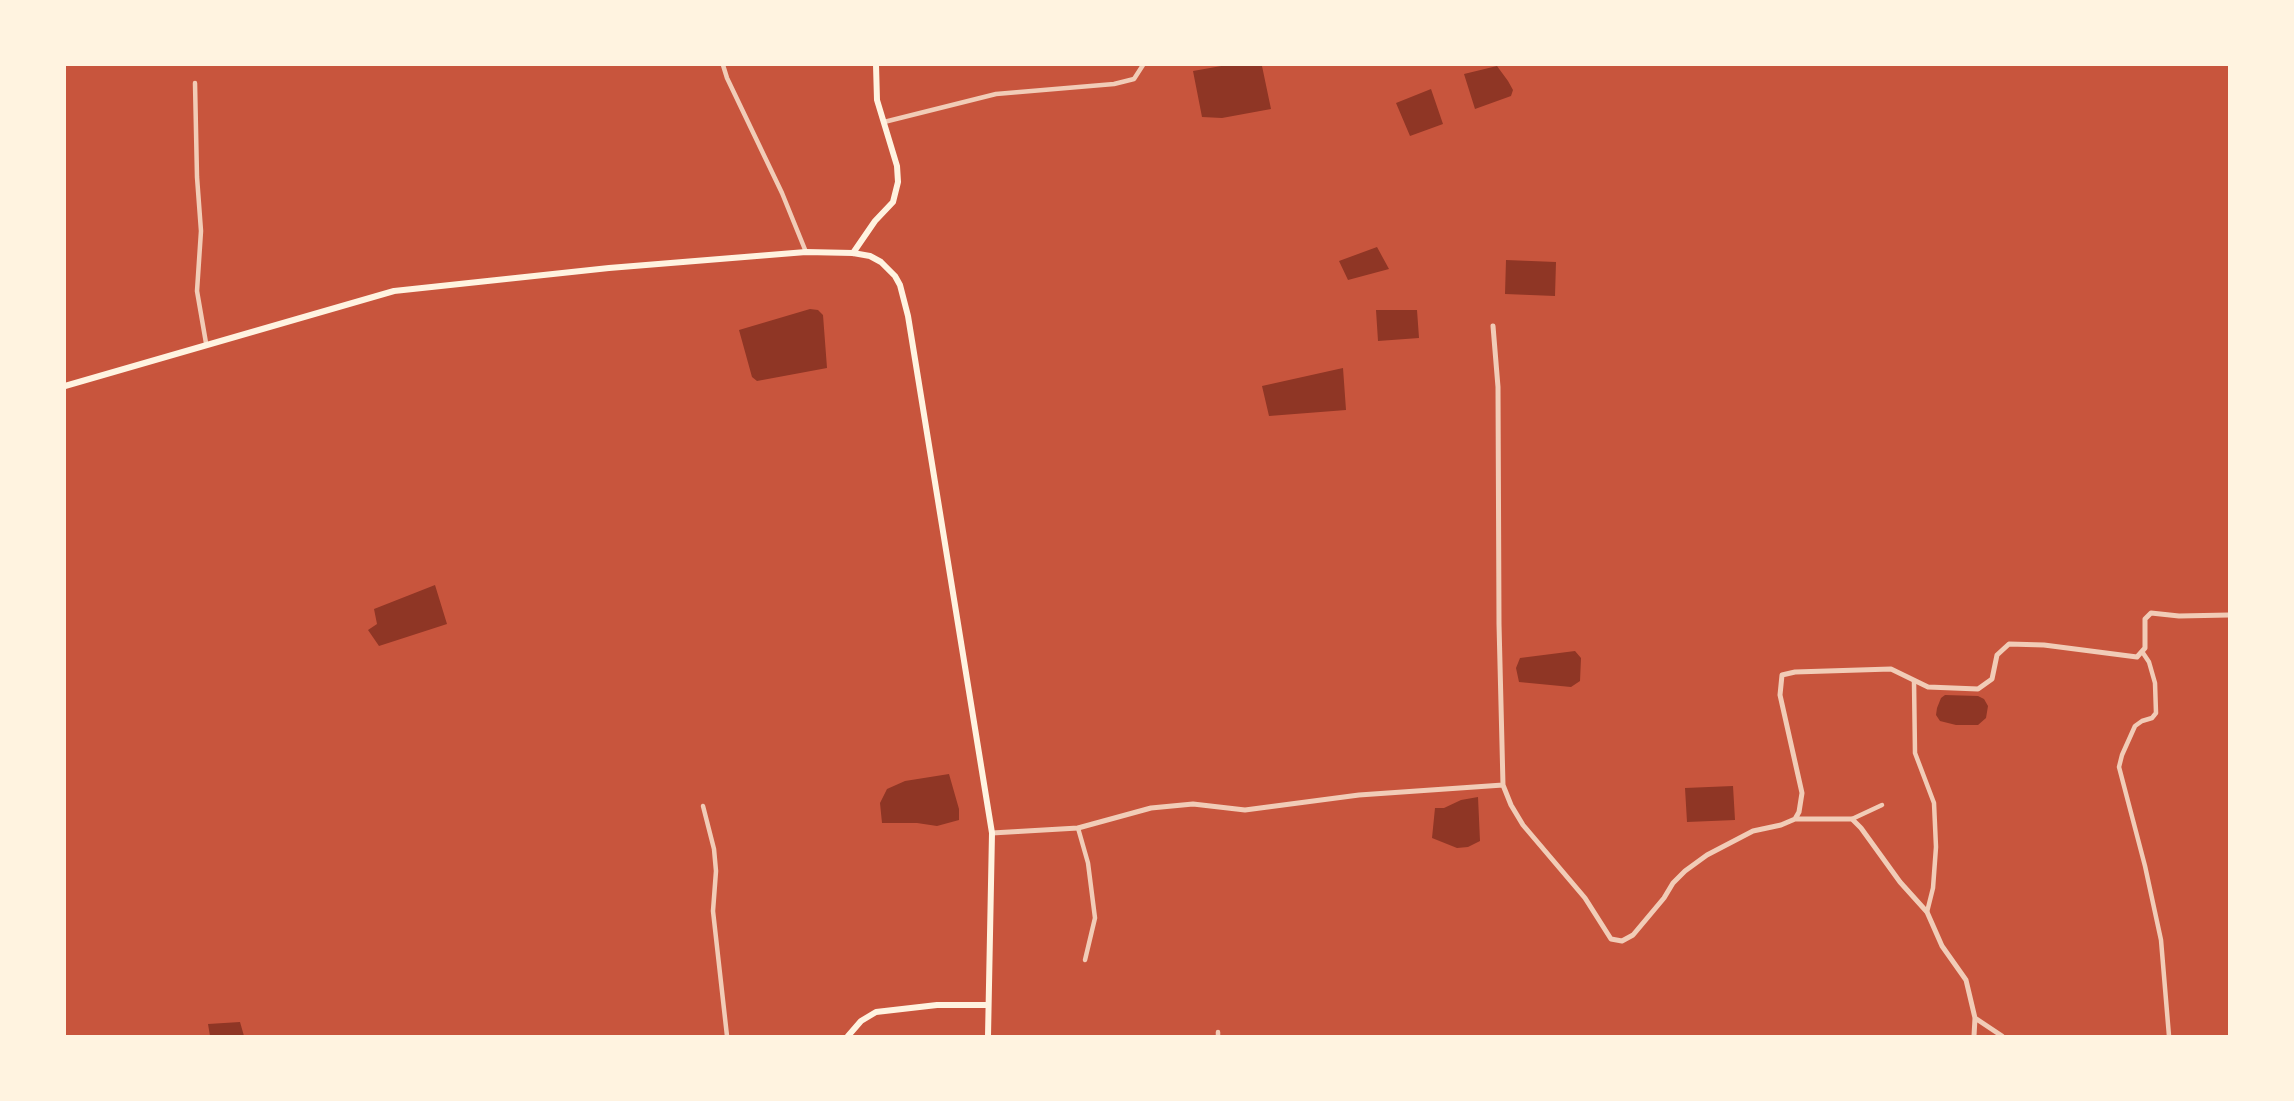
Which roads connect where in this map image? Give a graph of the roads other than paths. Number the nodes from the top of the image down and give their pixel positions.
1 (723, 65) edge
2 (876, 65) edge
3 (1143, 65) edge
4 (195, 83) dead end
5 (884, 122) junction
6 (807, 252) junction
7 (853, 253) junction
8 (1493, 326) dead end
9 (206, 344) junction
10 (65, 386) edge
11 (2229, 615) edge
12 (2143, 653) junction
13 (1914, 681) junction
14 (1503, 785) junction
15 (1882, 805) dead end
16 (703, 806) dead end
17 (1796, 819) junction
18 (1852, 819) junction
19 (1078, 828) junction
20 (992, 833) junction
21 (1927, 912) junction
22 (1085, 960) dead end
23 (988, 1005) junction
24 (1975, 1018) junction
25 (727, 1036) edge
26 (848, 1036) edge
27 (988, 1036) edge
28 (1974, 1036) edge
29 (2002, 1036) edge
30 (2169, 1036) edge

1 - 6 street
2 - 5 main road
3 - 5 street
4 - 9 street
5 - 7 main road
6 - 7 main road
6 - 9 main road
7 - 20 main road
8 - 14 street
9 - 10 main road
11 - 12 street
12 - 13 street
12 - 30 street
13 - 17 street
13 - 21 street
14 - 17 street
14 - 19 street
15 - 18 street
16 - 25 street
17 - 18 street
18 - 21 street
19 - 20 street
19 - 22 street
20 - 23 main road
21 - 24 street
23 - 26 main road
23 - 27 main road
24 - 28 street
24 - 29 street

